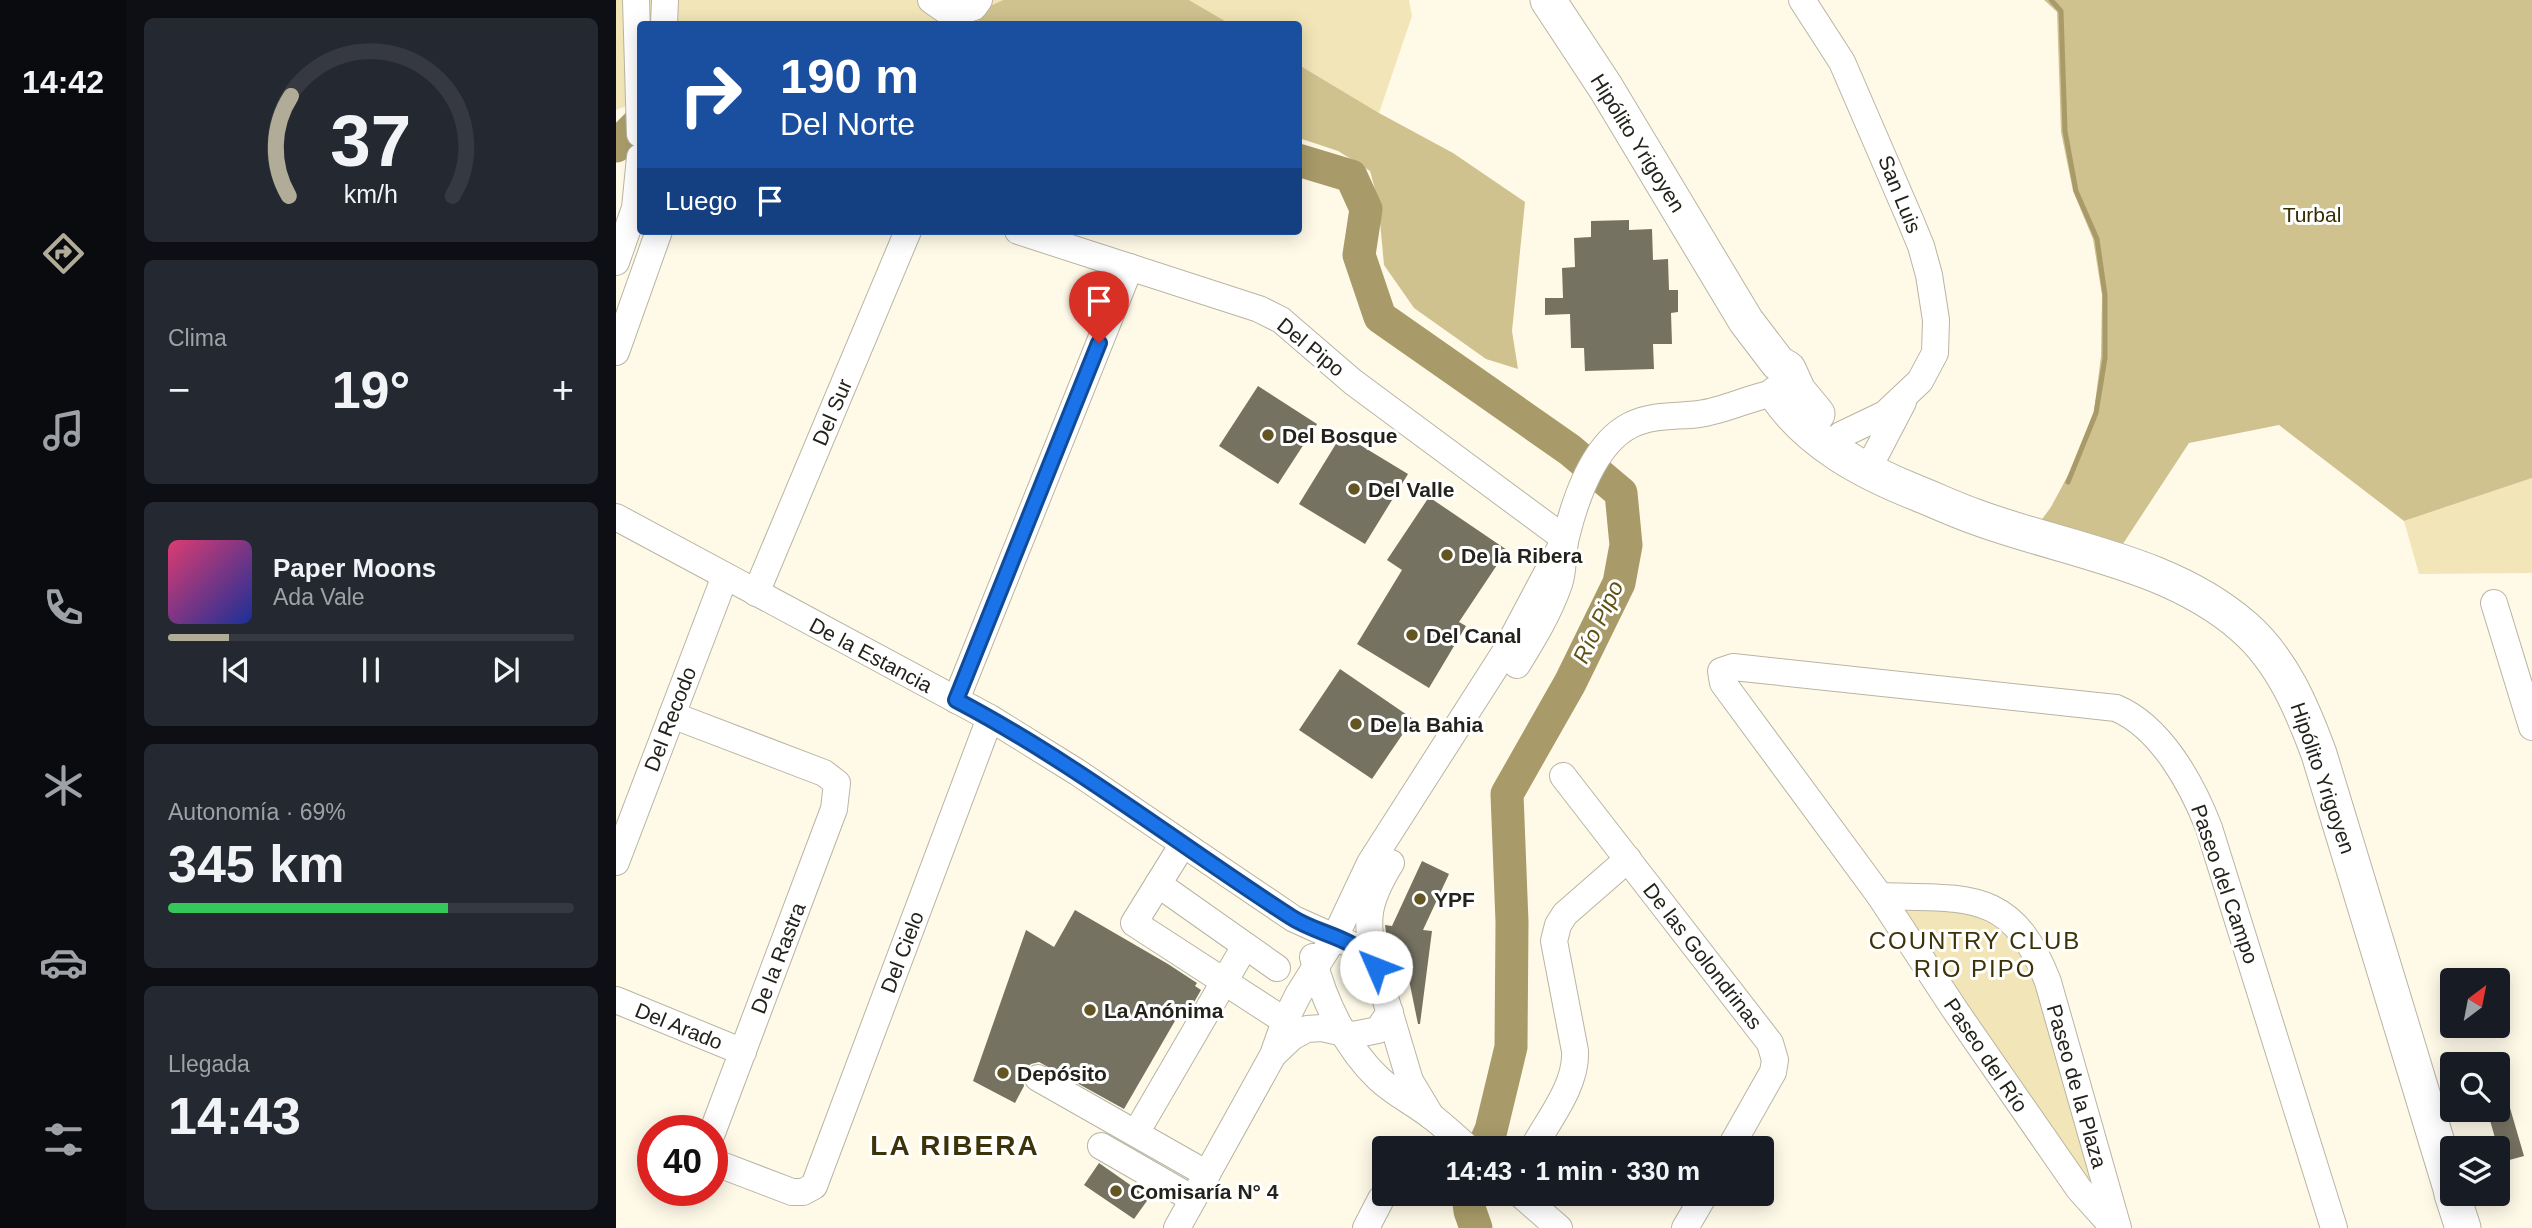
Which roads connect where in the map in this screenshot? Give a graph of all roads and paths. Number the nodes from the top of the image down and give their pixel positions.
1 (636, 0) edge
2 (665, 0) edge
3 (931, 0) edge
4 (979, 0) edge
5 (1548, 0) edge
6 (1802, 0) edge
7 (664, 21) edge
8 (637, 42) edge
9 (637, 188) edge
10 (658, 235) edge
11 (906, 235) edge
12 (1030, 235) edge
13 (616, 262) edge
14 (1130, 267) junction
15 (616, 352) edge
16 (1773, 380) junction
17 (1906, 397) junction
18 (1841, 435) junction
19 (1870, 465) junction
20 (616, 517) edge
21 (1566, 538) junction
22 (725, 576) junction
23 (756, 593) junction
24 (2494, 603) dead end
25 (1721, 671) joint
26 (956, 700) junction
27 (672, 715) junction
28 (990, 718) junction
29 (2532, 727) edge
30 (1563, 776) dead end
31 (1413, 811) junction
32 (1183, 844) junction
33 (1628, 859) junction
34 (616, 862) edge
35 (1158, 884) junction
36 (1880, 896) junction
37 (1294, 919) junction
38 (1335, 937) junction
39 (1245, 946) junction
40 (1316, 967) junction
41 (1376, 967) junction
42 (1277, 968) dead end
43 (1224, 982) junction
44 (616, 1000) edge
45 (1390, 1012) junction
46 (1285, 1021) junction
47 (1345, 1034) junction
48 (743, 1052) junction
49 (1273, 1055) junction
50 (1038, 1078) dead end
51 (719, 1115) edge
52 (1439, 1123) junction
53 (1136, 1133) junction
54 (1454, 1136) edge
55 (1540, 1136) edge
56 (1737, 1136) edge
57 (1101, 1146) dead end
58 (2440, 1153) edge
59 (728, 1168) edge
60 (1207, 1174) junction
61 (1193, 1199) junction
62 (1377, 1206) edge
63 (1534, 1206) edge
64 (1698, 1206) edge
65 (2456, 1206) edge
66 (1177, 1228) edge
67 (1366, 1228) edge
68 (1559, 1228) edge
69 (1685, 1228) edge
70 (2116, 1228) edge
71 (2334, 1228) edge
72 (2463, 1228) edge

1 - 8 street
2 - 7 street
3 - 4 street
5 - 16 main road, Hipólito Yrigoyen
6 - 17 street, San Luis
9 - 13 street
10 - 15 street
11 - 23 street, Del Sur
12 - 14 street, Del Pipo
14 - 21 street, Del Pipo
14 - 26 street
16 - 18 main road, Hipólito Yrigoyen
16 - 19 main road, Hipólito Yrigoyen
16 - 21 street
17 - 18 street, San Luis
17 - 19 street, San Luis
18 - 19 main road, Hipólito Yrigoyen
19 - 58 main road, Hipólito Yrigoyen
20 - 22 street, De la Estancia
21 - 31 street
22 - 23 street, De la Estancia
22 - 27 street, Del Recodo
23 - 26 street, De la Estancia
24 - 29 street
25 - 36 street, Paseo del Río
25 - 71 street, Paseo del Campo
26 - 28 street, De la Estancia
27 - 34 street, Del Recodo
27 - 48 street, De la Rastra
28 - 32 street, De la Estancia
28 - 59 street, Del Cielo
30 - 33 street, De las Golondrinas
31 - 38 street
31 - 41 street
32 - 35 street
32 - 37 street, De la Estancia
33 - 55 street
33 - 56 street, De las Golondrinas
35 - 39 street
35 - 43 street
36 - 70 street, Paseo del Río
36 - 70 street, Paseo de la Plaza
37 - 38 street, De la Estancia
37 - 40 street, De la Estancia
38 - 40 street
38 - 41 street, De la Estancia
39 - 42 street
39 - 43 street
40 - 46 street
40 - 47 street, De la Estancia
41 - 45 street, De la Estancia
43 - 46 street
43 - 53 street
44 - 48 street, Del Arado
45 - 47 street
45 - 52 street, De la Estancia
46 - 49 street
47 - 49 street
47 - 52 street, De la Estancia
48 - 51 street, De la Rastra
49 - 60 street
50 - 53 street
52 - 54 street, De la Estancia
53 - 60 street
57 - 61 street
60 - 61 street
61 - 66 street
62 - 67 street
63 - 68 street
64 - 69 street
65 - 72 main road, Hipólito Yrigoyen

